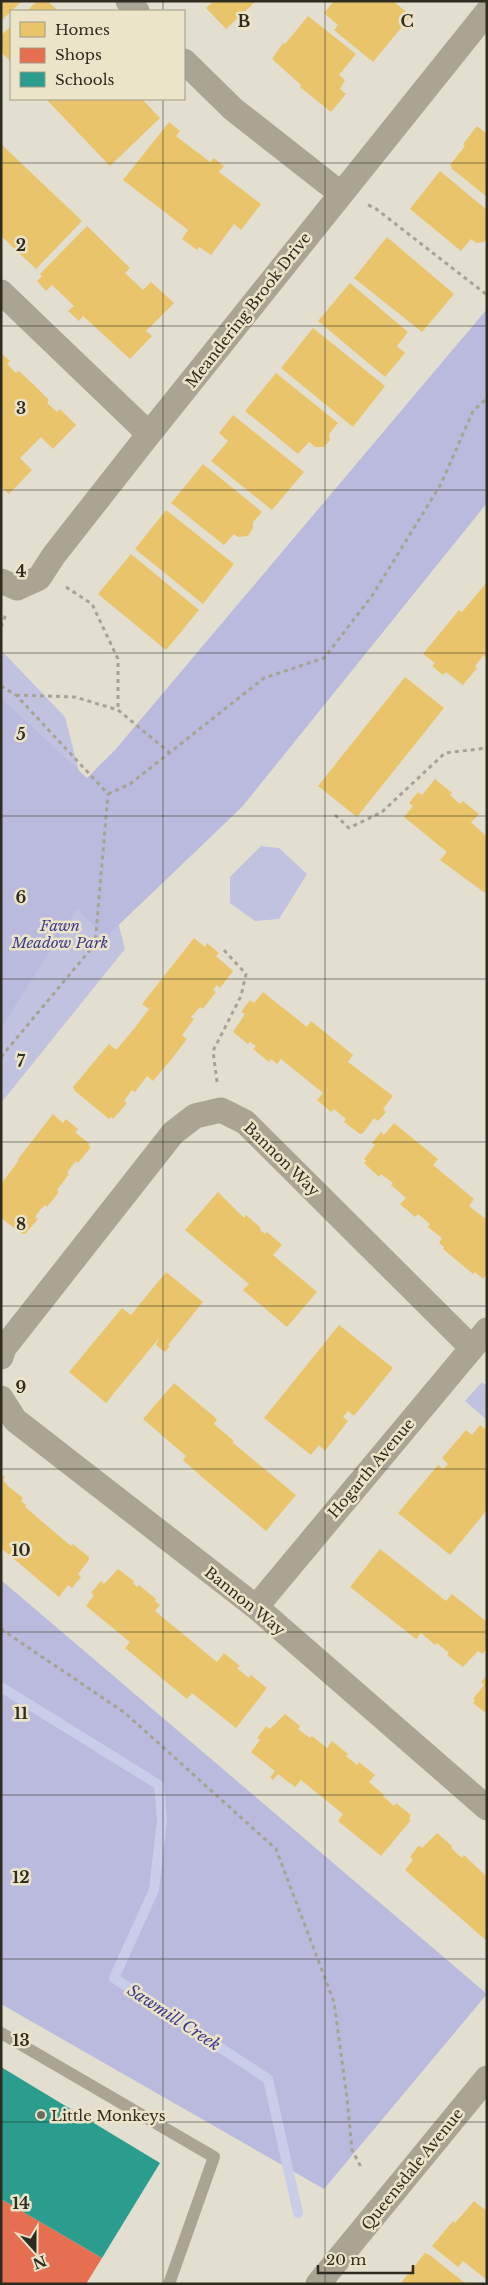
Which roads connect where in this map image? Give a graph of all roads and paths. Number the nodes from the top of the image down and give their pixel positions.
1 (487, 12) edge
2 (185, 62) edge
3 (340, 193) junction
4 (1, 292) edge
5 (487, 295) edge
6 (487, 398) edge
7 (149, 434) junction
8 (44, 570) junction
9 (1, 581) edge
10 (1, 686) edge
11 (16, 695) junction
12 (118, 710) junction
13 (487, 748) edge
14 (169, 752) junction
15 (108, 794) junction
16 (335, 815) dead end
17 (223, 949) dead end
18 (1, 1057) edge
19 (221, 1110) junction
20 (479, 1339) edge
21 (1, 1357) edge
22 (1, 1398) edge
23 (256, 1607) junction
24 (1, 1629) edge
25 (487, 1808) edge
26 (1, 2033) edge
27 (487, 2078) edge
28 (362, 2169) dead end
29 (169, 2284) edge
30 (318, 2284) edge

1 - 3 street, Meandering Brook Drive
2 - 3 street
3 - 5 path
3 - 7 street, Meandering Brook Drive
4 - 7 street
6 - 14 path
7 - 8 street, Meandering Brook Drive
8 - 9 street, Meandering Brook Drive
8 - 12 path
10 - 11 path
11 - 12 path
11 - 15 path
12 - 14 path
13 - 16 path
14 - 15 path
15 - 18 path
17 - 19 path
19 - 20 street, Bannon Way
19 - 21 street
20 - 23 street, Hogarth Avenue
22 - 23 street, Bannon Way
23 - 25 street, Bannon Way
24 - 28 path
26 - 29 lane
27 - 30 street, Queensdale Avenue

